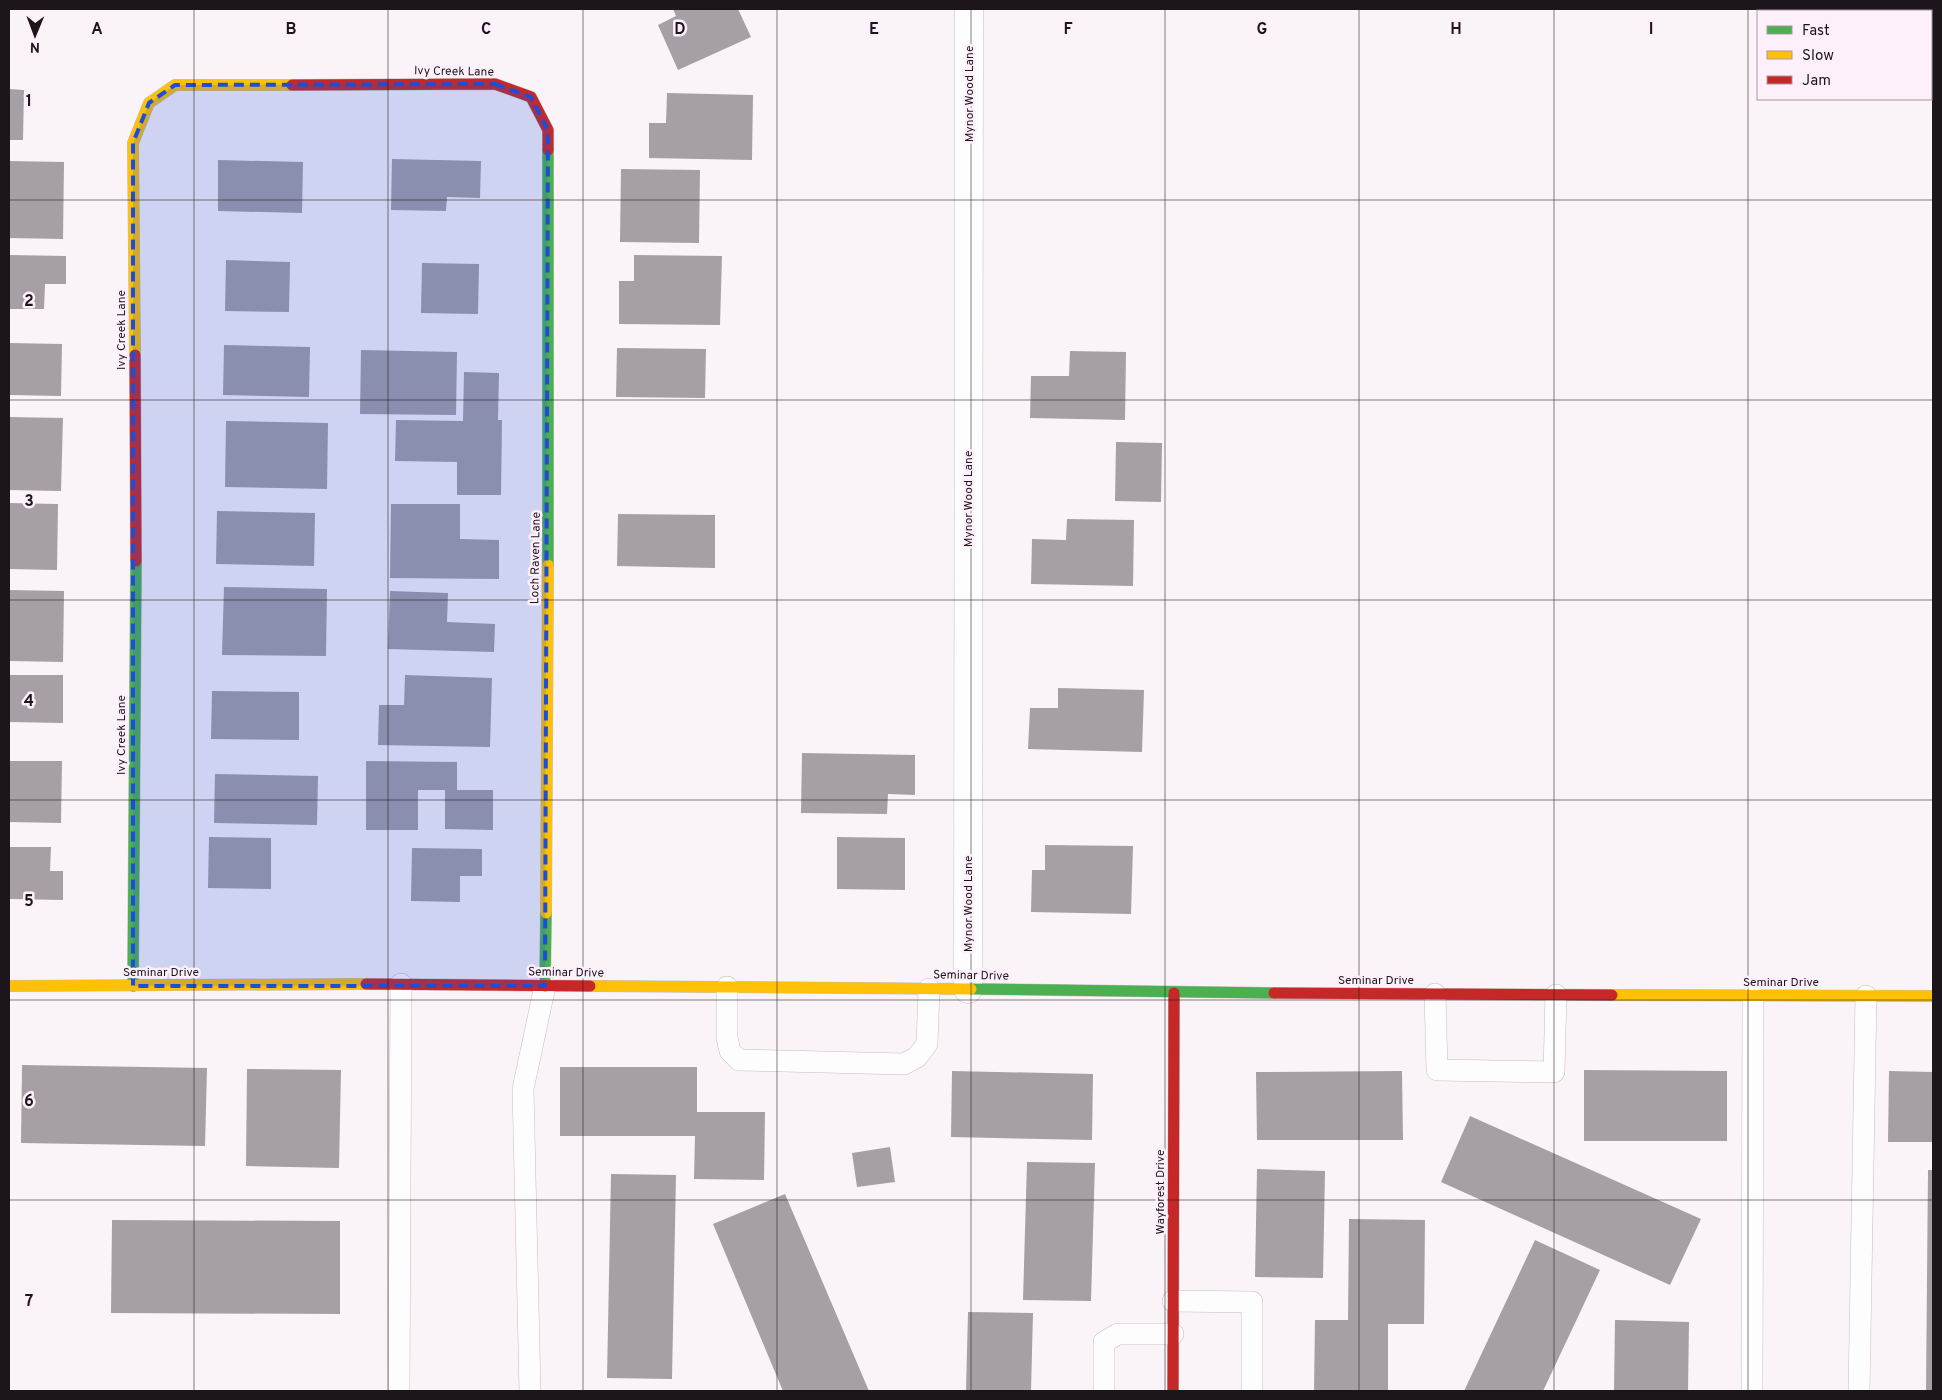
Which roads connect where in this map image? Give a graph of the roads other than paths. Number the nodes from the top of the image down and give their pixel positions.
1 (969, 9) edge
2 (548, 130) joint
3 (401, 984) junction
4 (9, 986) edge
5 (133, 986) junction
6 (545, 986) junction
7 (727, 988) junction
8 (929, 989) junction
9 (968, 989) junction
10 (1174, 994) junction
11 (1435, 994) junction
12 (1556, 995) junction
13 (1753, 996) junction
14 (1866, 996) junction
15 (1933, 996) edge
16 (1173, 1300) junction
17 (1173, 1334) junction
18 (399, 1391) edge
19 (530, 1391) edge
20 (1104, 1391) edge
21 (1173, 1391) edge
22 (1252, 1391) edge
23 (1752, 1391) edge
24 (1860, 1391) edge

1 - 9 street, Mynor Wood Lane
2 - 5 street, Ivy Creek Lane
2 - 6 street, Loch Raven Lane
3 - 5 street, Seminar Drive
3 - 6 street, Seminar Drive
3 - 18 lane
4 - 5 street, Seminar Drive
6 - 7 street, Seminar Drive
6 - 19 lane
7 - 8 street, Seminar Drive
7 - 8 lane
8 - 9 street, Seminar Drive
9 - 10 street, Seminar Drive
10 - 11 street, Seminar Drive
10 - 16 street, Wayforest Drive
11 - 12 street, Seminar Drive
11 - 12 lane
12 - 13 street, Seminar Drive
13 - 14 street, Seminar Drive
13 - 23 lane
14 - 15 street, Seminar Drive
14 - 24 lane
16 - 17 street, Wayforest Drive
16 - 22 lane
17 - 20 lane
17 - 21 street, Wayforest Drive

